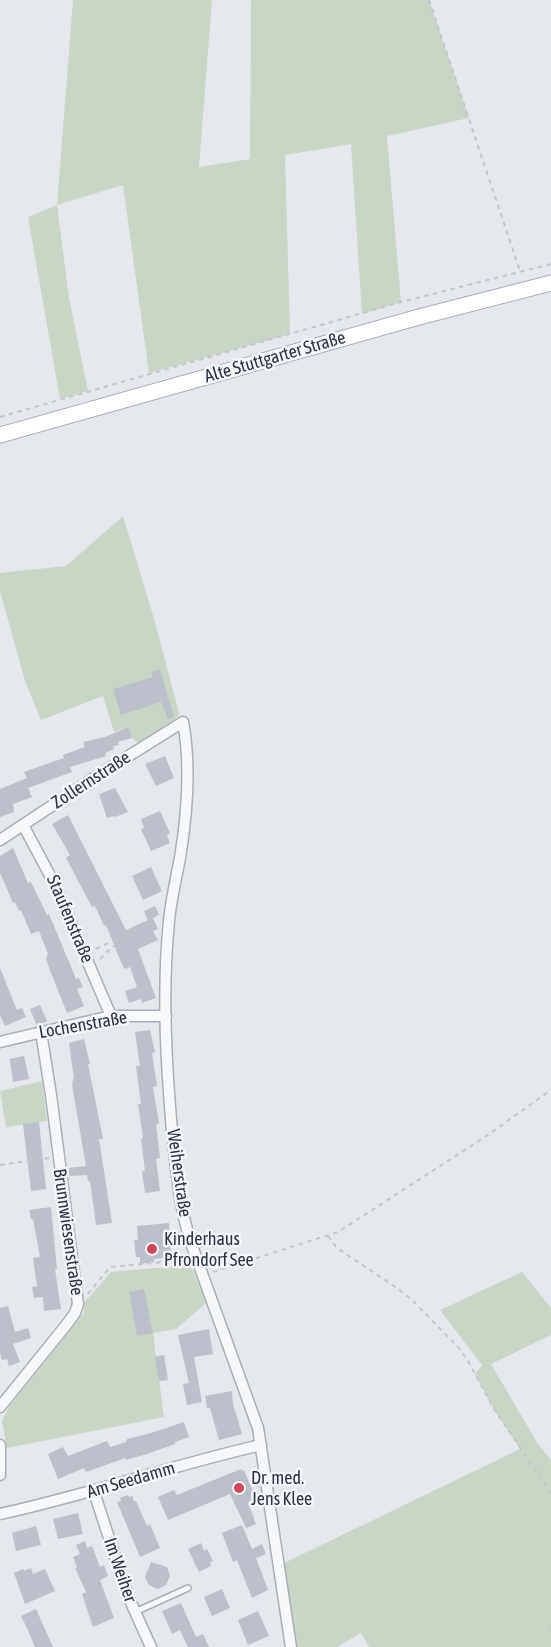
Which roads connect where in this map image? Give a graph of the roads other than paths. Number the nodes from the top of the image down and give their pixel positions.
1 (551, 283) edge
2 (0, 435) edge
3 (183, 722) joint
4 (23, 825) junction
5 (0, 840) edge
6 (166, 1016) junction
7 (111, 1017) junction
8 (41, 1032) junction
9 (0, 1042) edge
10 (0, 1407) edge
11 (0, 1445) edge
12 (261, 1445) junction
13 (0, 1467) edge
14 (0, 1475) edge
15 (94, 1492) junction
16 (0, 1514) edge
17 (188, 1588) dead end
18 (134, 1612) junction
19 (151, 1647) edge
20 (291, 1647) edge

1 - 2 street, Alte Stuttgarter Straße
3 - 4 street, Zollernstraße
3 - 6 street, Weiherstraße
4 - 5 street, Zollernstraße
4 - 7 street, Staufenstraße
6 - 7 street, Lochenstraße
6 - 12 street, Weiherstraße
7 - 8 street, Lochenstraße
8 - 9 street, Lochenstraße
8 - 10 street, Brunnwiesenstraße
11 - 13 street
12 - 15 street, Am Seedamm
12 - 20 street, Weiherstraße
13 - 14 street
15 - 16 street, Am Seedamm
15 - 18 street, Im Weiher
17 - 18 lane
18 - 19 street, Im Weiher

